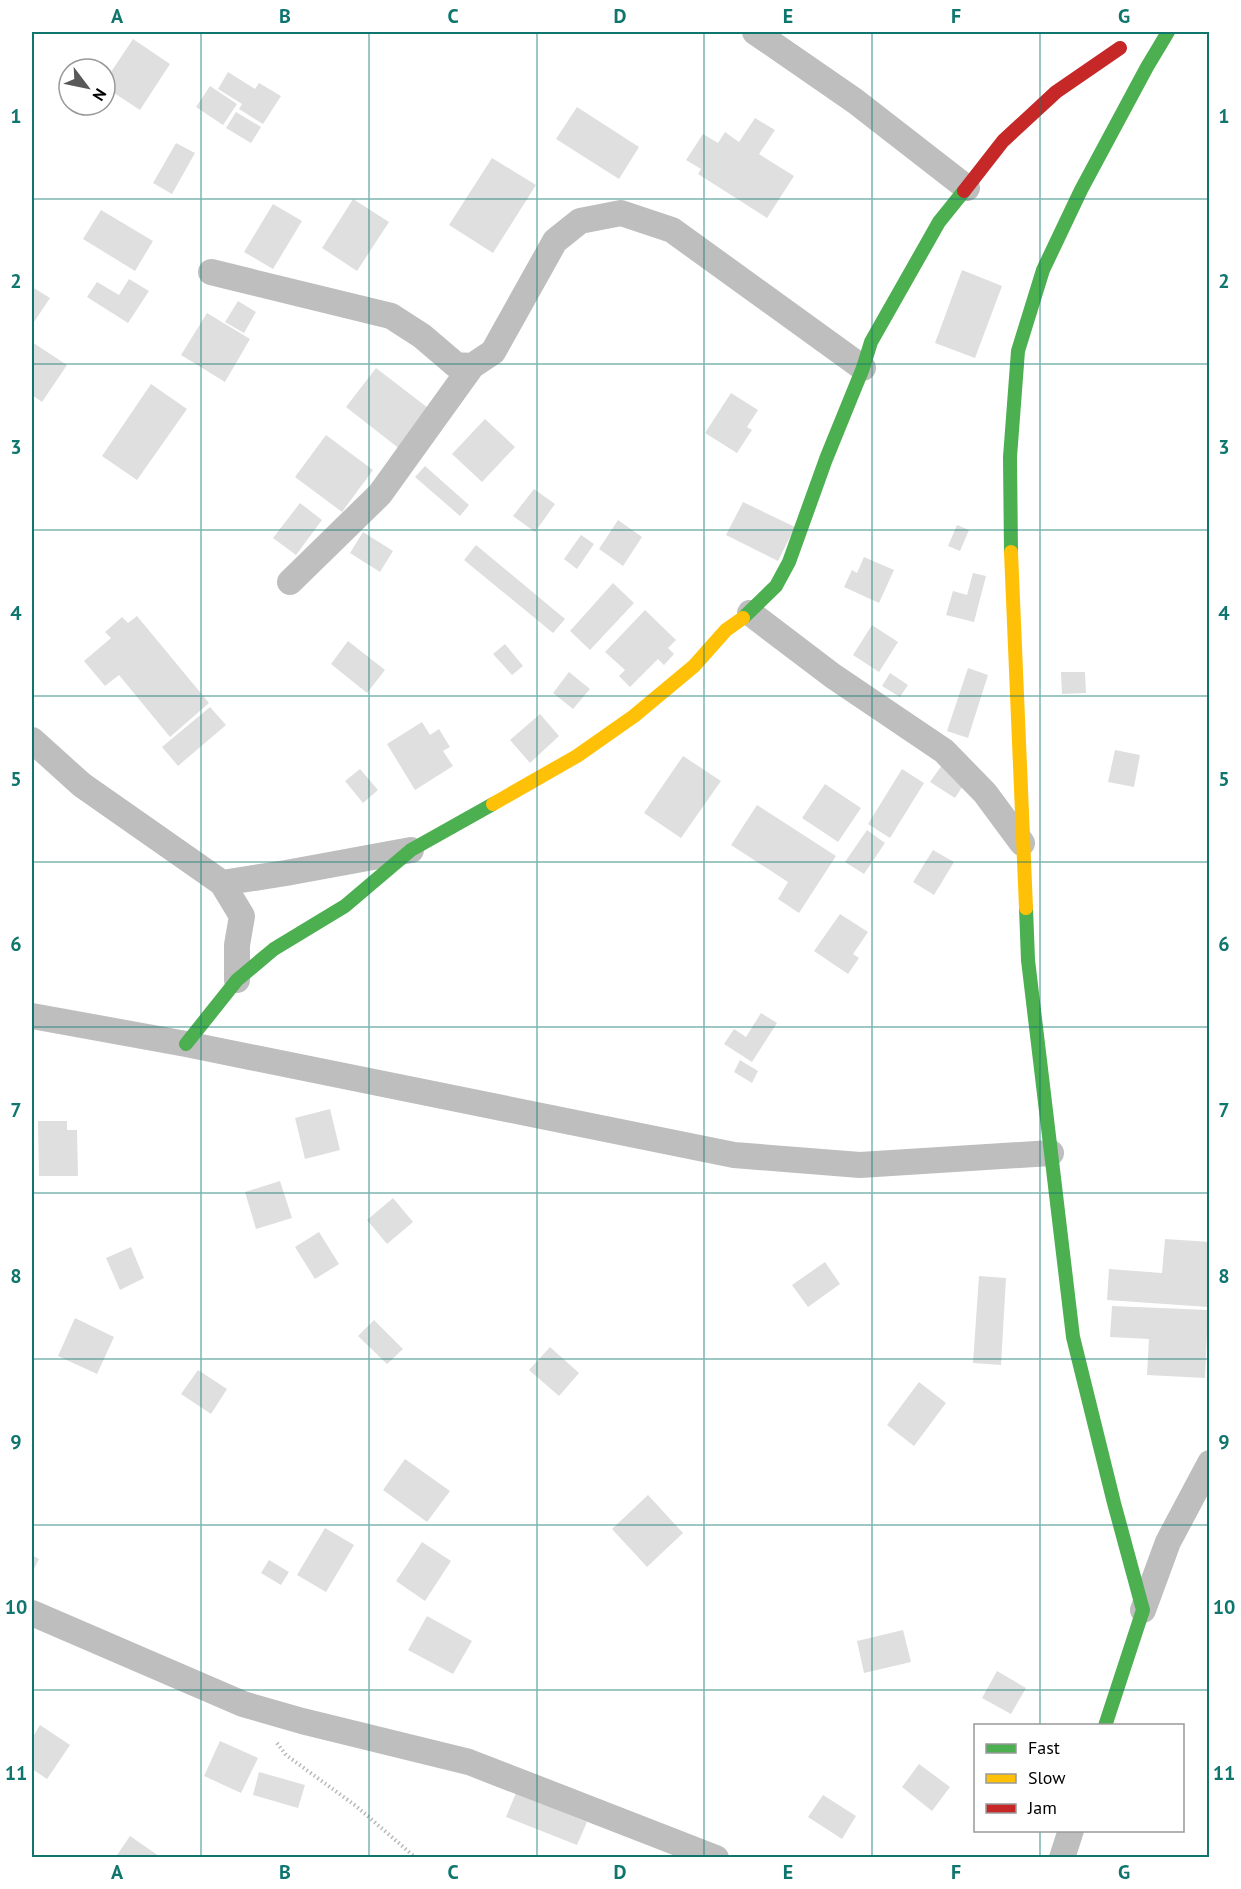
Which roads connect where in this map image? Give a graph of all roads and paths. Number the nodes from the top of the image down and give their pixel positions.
1 (755, 32) edge
2 (1168, 32) edge
3 (1115, 40) edge
4 (1147, 67) junction
5 (967, 188) junction
6 (211, 273) dead end
7 (472, 366) junction
8 (863, 368) junction
9 (290, 582) dead end
10 (750, 613) junction
11 (32, 740) edge
12 (1022, 843) junction
13 (411, 850) junction
14 (222, 883) junction
15 (237, 980) junction
16 (32, 1016) edge
17 (186, 1044) junction
18 (1052, 1153) junction
19 (1209, 1463) edge
20 (1143, 1610) junction
21 (32, 1613) edge
22 (1106, 1724) edge
23 (272, 1738) dead end
24 (1070, 1832) edge
25 (417, 1857) edge
26 (716, 1857) edge
27 (1062, 1857) edge

1 - 5 street
2 - 4 street
3 - 4 street
3 - 5 street
4 - 12 street
5 - 8 street
6 - 7 street
7 - 8 street
7 - 9 street
8 - 10 street
10 - 12 street
10 - 13 street
11 - 14 street
12 - 18 street
13 - 14 street
13 - 15 street
14 - 15 street
15 - 17 street
16 - 17 street
17 - 18 street
18 - 20 street
19 - 20 street
20 - 22 street
21 - 26 street
23 - 25 path
24 - 27 street

